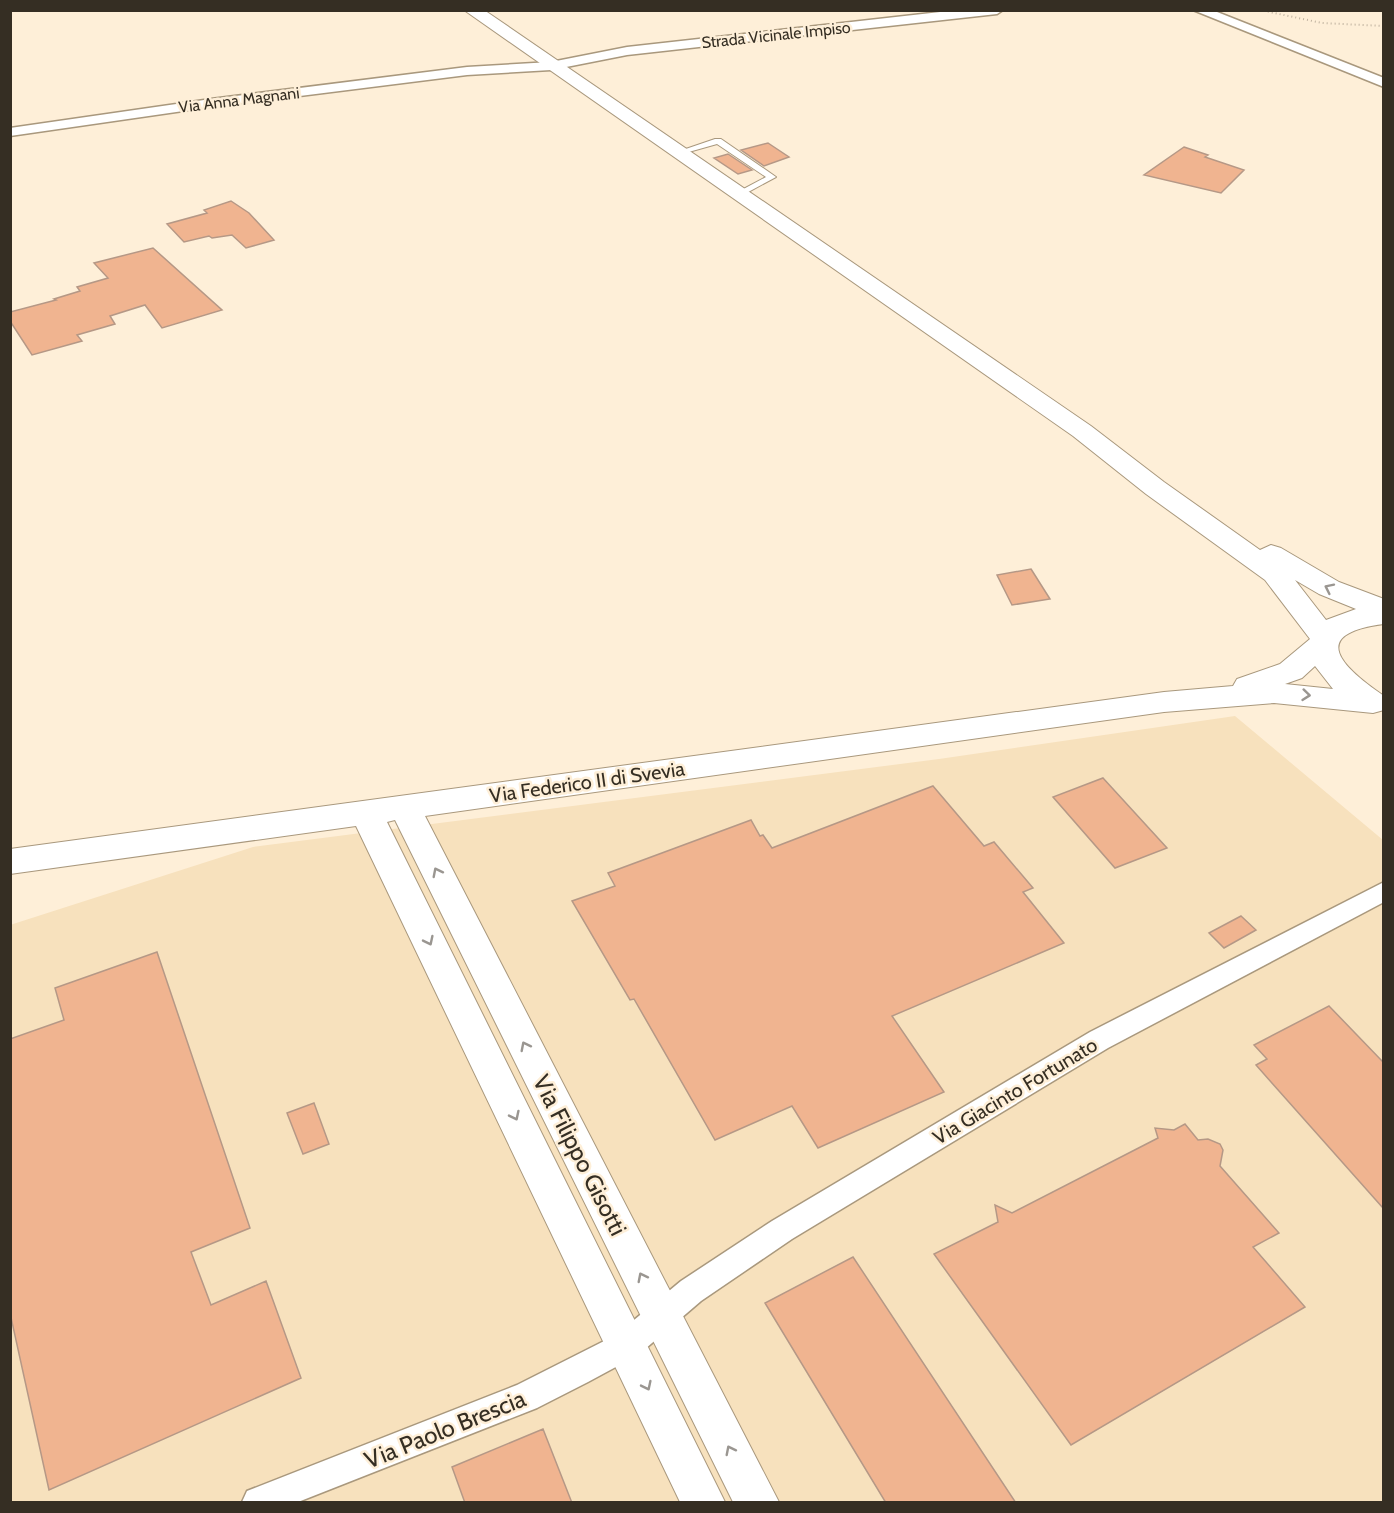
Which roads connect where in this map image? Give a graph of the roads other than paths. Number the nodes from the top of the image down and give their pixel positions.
1 (472, 10) edge
2 (997, 10) edge
3 (1199, 10) edge
4 (627, 51) junction
5 (533, 53) junction
6 (551, 66) junction
7 (467, 71) junction
8 (1383, 82) edge
9 (10, 132) edge
10 (678, 153) junction
11 (739, 195) junction
12 (1082, 431) junction
13 (1383, 612) edge
14 (1323, 641) junction
15 (1164, 702) junction
16 (1378, 704) edge
17 (405, 807) junction
18 (366, 813) junction
19 (10, 862) edge
20 (1383, 891) edge
21 (661, 1316) junction
22 (627, 1344) junction
23 (258, 1503) edge
24 (703, 1503) edge
25 (756, 1503) edge

1 - 5 main road
2 - 4 street, Strada Vicinale Impiso
3 - 8 street
4 - 5 street, Via Anna Magnani
4 - 6 street, Via Anna Magnani
5 - 6 main road
5 - 7 street, Via Anna Magnani
6 - 7 street, Via Anna Magnani
6 - 10 main road
7 - 9 street, Via Anna Magnani
10 - 11 main road
10 - 11 lane
11 - 12 main road
13 -> 12 main road
12 - 14 main road
13 - 14 main road
14 - 15 main road
14 - 16 main road
15 -> 16 main road
15 - 17 main road, Via Federico II di Svevia
17 - 18 main road, Via Federico II di Svevia
21 -> 17 main road, Via Filippo Gisotti
18 - 19 main road, Via Federico II di Svevia
18 -> 22 main road, Via Filippo Gisotti
20 - 21 street, Via Giacinto Fortunato
21 - 22 street, Via Giacinto Fortunato
25 -> 21 main road, Via Filippo Gisotti
22 - 23 street, Via Paolo Brescia
22 -> 24 main road, Via Filippo Gisotti

